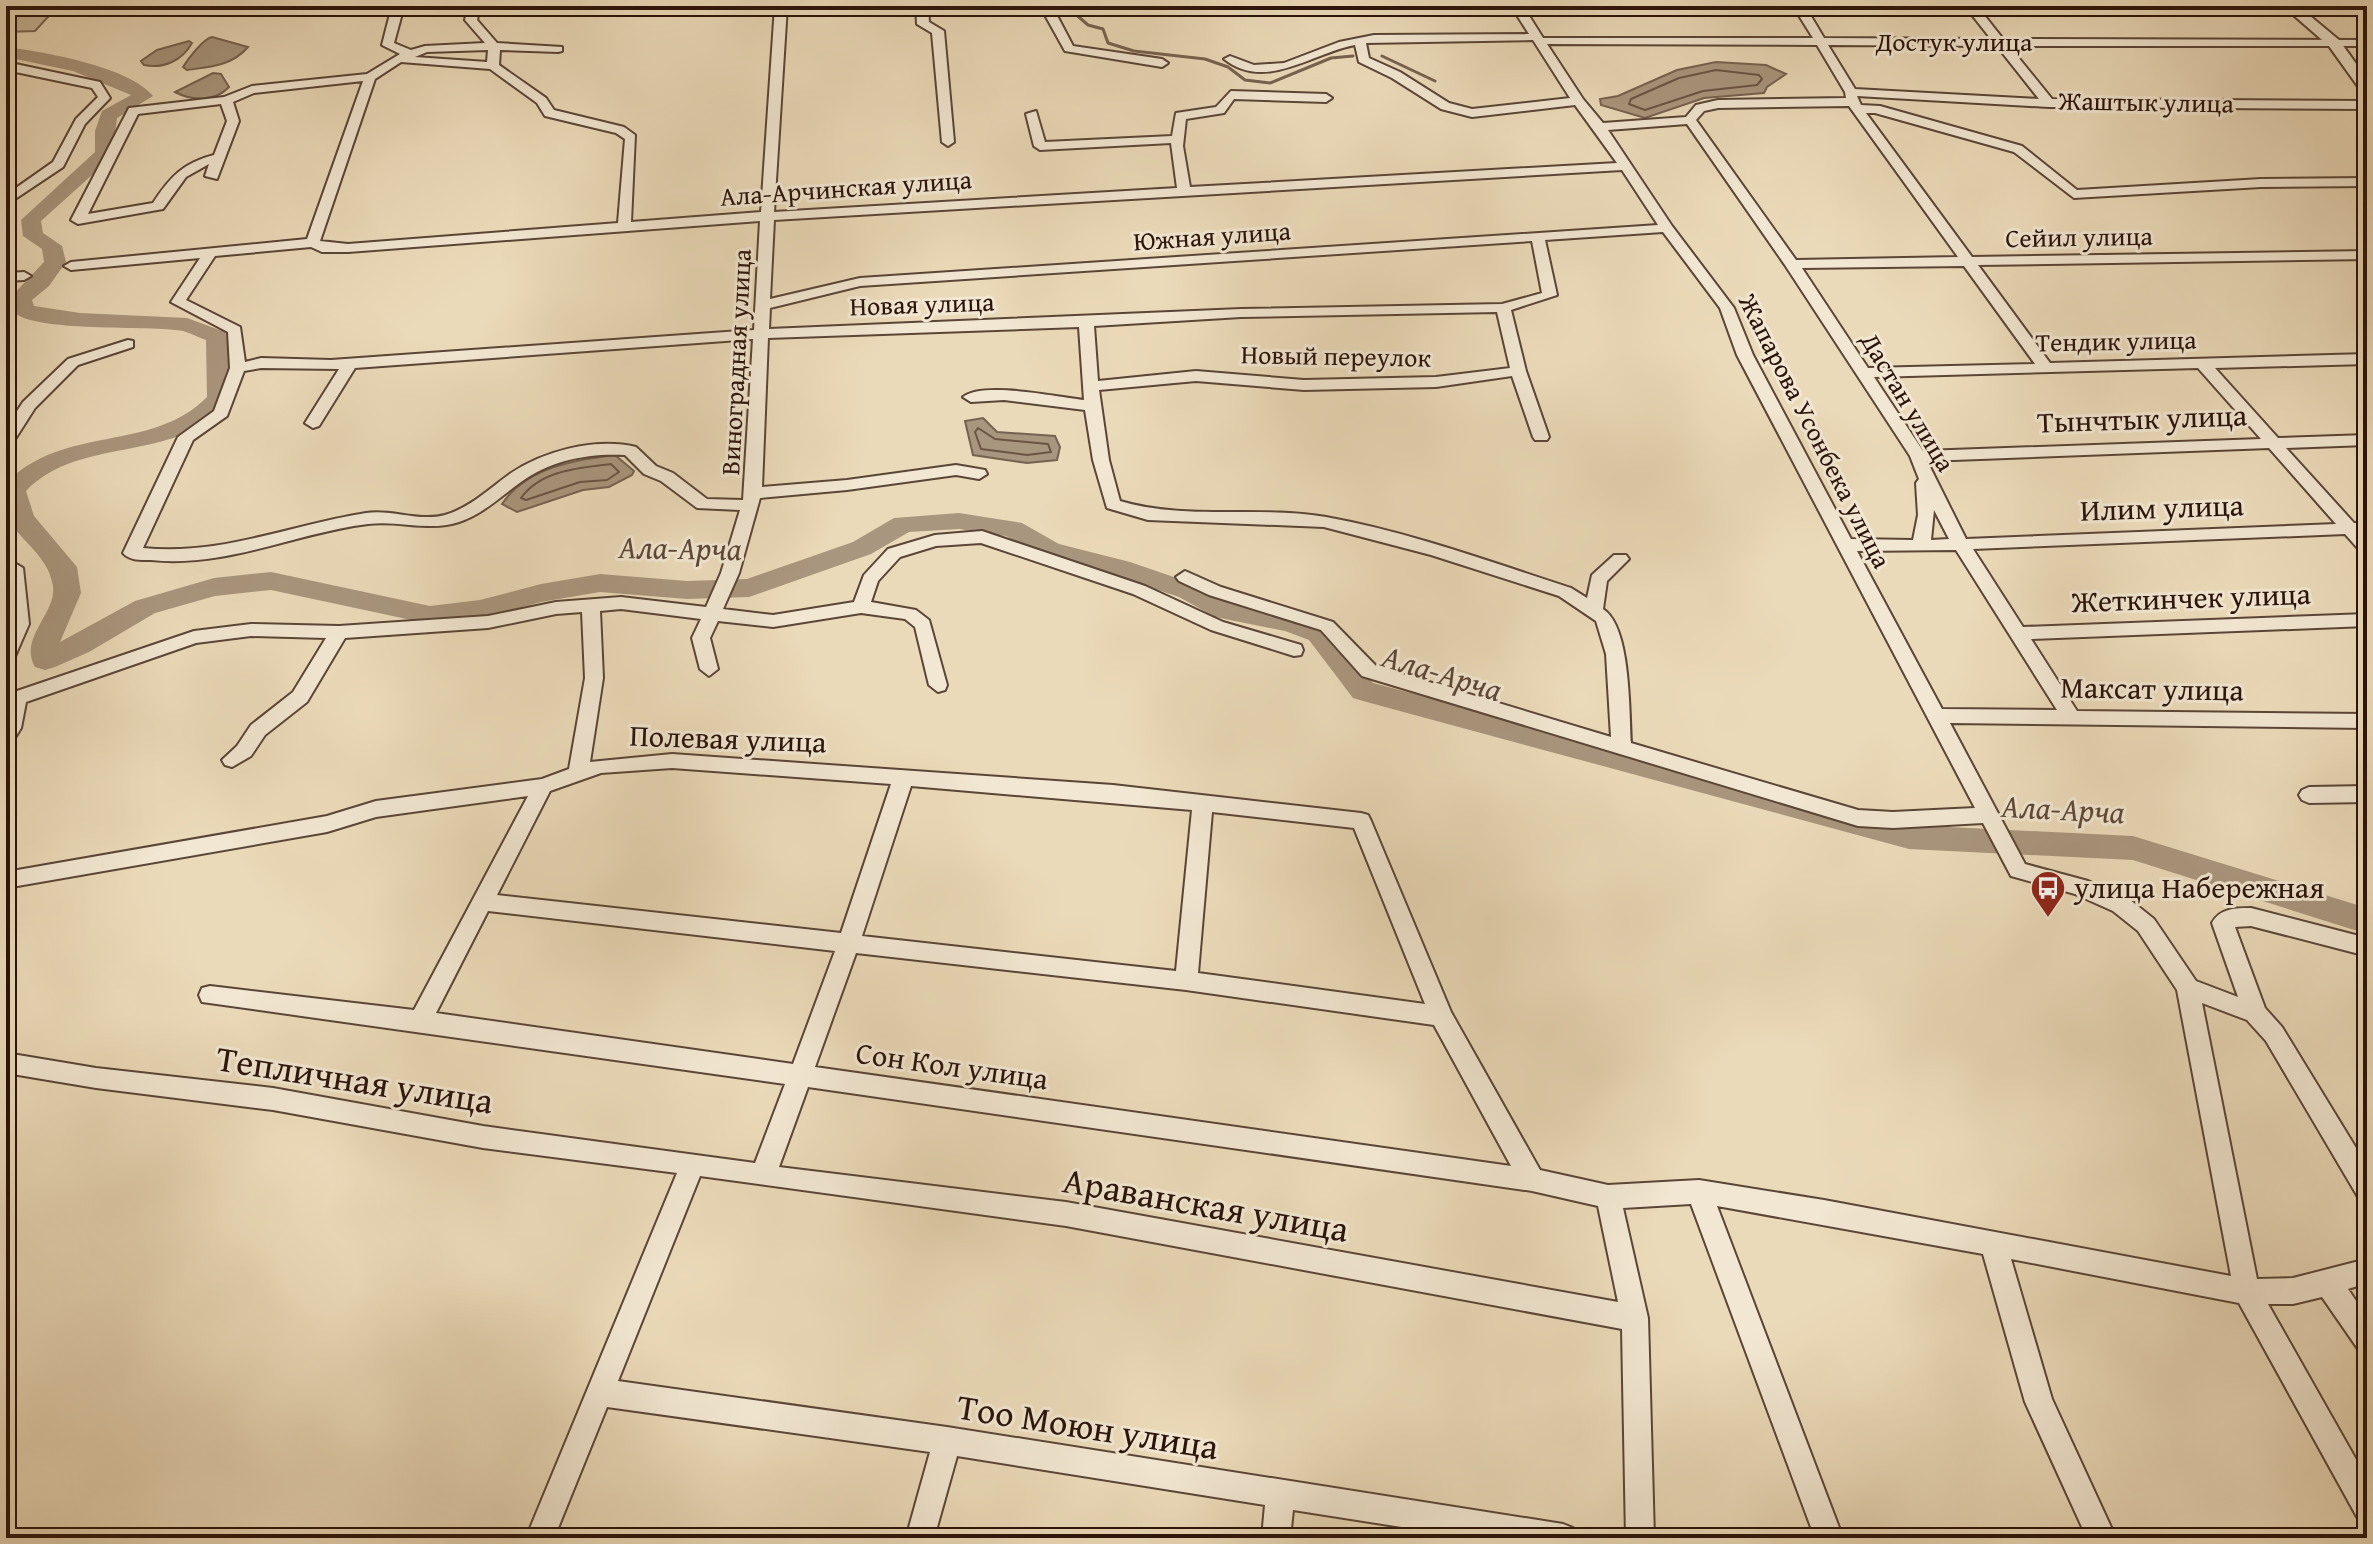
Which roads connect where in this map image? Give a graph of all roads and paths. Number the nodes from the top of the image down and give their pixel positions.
1 (398, 6) edge
2 (474, 6) edge
3 (781, 6) edge
4 (922, 6) edge
5 (1046, 6) edge
6 (1080, 6) edge
7 (1157, 6) edge
8 (1517, 6) edge
9 (1799, 6) edge
10 (1971, 6) edge
11 (2290, 6) edge
12 (471, 20) junction
13 (459, 27) dead end
14 (448, 34) dead end
15 (1540, 39) junction
16 (1360, 41) junction
17 (1821, 41) junction
18 (2000, 42) junction
19 (2334, 43) junction
20 (2367, 43) edge
21 (494, 46) junction
22 (425, 49) junction
23 (558, 49) dead end
24 (404, 57) junction
25 (1230, 59) dead end
26 (1162, 63) dead end
27 (6, 66) edge
28 (493, 66) junction
29 (370, 77) junction
30 (2367, 89) edge
31 (1326, 98) dead end
32 (226, 100) junction
33 (1578, 101) junction
34 (1854, 101) junction
35 (2049, 103) junction
36 (2367, 105) edge
37 (1468, 112) junction
38 (1032, 114) dead end
39 (1443, 115) dead end
40 (1690, 120) junction
41 (1600, 127) junction
42 (1178, 139) junction
43 (948, 142) dead end
44 (217, 158) junction
45 (1625, 166) junction
46 (212, 176) dead end
47 (2367, 182) edge
48 (1184, 192) junction
49 (6, 201) edge
50 (767, 216) junction
51 (624, 227) junction
52 (1667, 228) junction
53 (1538, 239) junction
54 (313, 243) junction
55 (211, 252) junction
56 (2367, 255) edge
57 (1971, 263) junction
58 (1792, 264) junction
59 (71, 266) dead end
60 (24, 276) dead end
61 (6, 277) edge
62 (762, 305) junction
63 (1503, 308) junction
64 (1086, 322) junction
65 (761, 334) junction
66 (128, 344) dead end
67 (2367, 359) edge
68 (2202, 363) junction
69 (350, 364) junction
70 (2044, 366) junction
71 (238, 368) junction
72 (1518, 371) junction
73 (1865, 373) junction
74 (1090, 386) junction
75 (971, 397) dead end
76 (29, 405) junction
77 (1092, 406) junction
78 (6, 407) edge
79 (313, 423) dead end
80 (1541, 437) dead end
81 (2367, 440) edge
82 (6, 441) edge
83 (2274, 442) junction
84 (1920, 463) junction
85 (979, 474) dead end
86 (752, 499) junction
87 (2359, 528) edge
88 (1960, 543) junction
89 (1847, 545) junction
90 (1921, 546) junction
91 (2367, 548) edge
92 (1620, 559) dead end
93 (10, 566) edge
94 (1185, 577) dead end
95 (591, 605) junction
96 (717, 607) junction
97 (861, 607) junction
98 (1594, 611) junction
99 (2367, 620) edge
100 (339, 632) junction
101 (2018, 633) junction
102 (1294, 650) dead end
103 (6, 656) edge
104 (709, 669) dead end
105 (938, 685) dead end
106 (11, 696) edge
107 (1937, 716) junction
108 (2072, 718) junction
109 (2367, 721) edge
110 (6, 736) edge
111 (1622, 748) junction
112 (232, 760) dead end
113 (578, 774) junction
114 (904, 777) junction
115 (543, 786) junction
116 (2367, 794) edge
117 (2309, 795) dead end
118 (1203, 803) junction
119 (1989, 815) junction
120 (6, 880) edge
121 (484, 902) junction
122 (849, 943) junction
123 (2367, 947) edge
124 (1186, 981) junction
125 (2188, 988) junction
126 (210, 995) dead end
127 (2255, 1013) junction
128 (1441, 1016) junction
129 (420, 1021) junction
130 (6, 1063) edge
131 (801, 1077) junction
132 (693, 1164) junction
133 (763, 1176) junction
134 (1532, 1180) junction
135 (2367, 1189) edge
136 (1699, 1192) junction
137 (1608, 1197) junction
138 (1993, 1243) junction
139 (2367, 1271) edge
140 (2328, 1283) junction
141 (2247, 1292) junction
142 (1635, 1318) junction
143 (2367, 1340) edge
144 (600, 1392) junction
145 (947, 1441) junction
146 (1280, 1495) junction
147 (2367, 1507) edge
148 (540, 1538) edge
149 (920, 1538) edge
150 (1276, 1538) edge
151 (1563, 1538) edge
152 (1640, 1538) edge
153 (1829, 1538) edge
154 (2102, 1538) edge

1 - 24 street
2 - 12 street
3 - 50 street, Виноградная улица
4 - 43 street
5 - 26 street
6 - 7 street
8 - 15 street, Жапарова Усонбека улица
9 - 17 street
10 - 18 street, Жаштык улица
11 - 19 street
12 - 13 street
12 - 21 street
14 - 22 street
15 - 16 street, Достук улица
15 - 17 street, Достук улица
15 - 33 street, Жапарова Усонбека улица
16 - 25 street, Достук улица
16 - 37 street
17 - 18 street, Достук улица
17 - 34 street
18 - 19 street, Достук улица
18 - 35 street, Жаштык улица
19 - 20 street, Достук улица
19 - 30 street
21 - 22 street
21 - 23 street
21 - 28 street
22 - 24 street
24 - 28 street
24 - 29 street
27 - 49 street
28 - 51 street
29 - 32 street
29 - 54 street
31 - 42 street
32 - 44 street
32 - 44 street
33 - 37 street
33 - 41 street, Жапарова Усонбека улица
34 - 35 street
34 - 40 street
34 - 47 street
34 - 57 street
35 - 36 street, Жаштык улица
37 - 39 street
38 - 42 street
40 - 41 street
40 - 58 street, Дастан улица
41 - 45 street, Жапарова Усонбека улица
42 - 48 street
44 - 46 street
45 - 48 street, Ала-Арчинская улица
45 - 52 street, Жапарова Усонбека улица
48 - 50 street, Ала-Арчинская улица
50 - 51 street, Ала-Арчинская улица
50 - 62 street, Виноградная улица
51 - 54 street, Ала-Арчинская улица
52 - 53 street, Южная улица
52 - 89 street, Жапарова Усонбека улица
53 - 62 street, Южная улица
53 - 63 street, Новая улица
54 - 55 street, Ала-Арчинская улица
55 - 59 street, Ала-Арчинская улица
55 - 71 street
56 - 57 street, Сейил улица
57 - 58 street, Сейил улица
57 - 70 street
58 - 73 street, Дастан улица
60 - 61 street
62 - 65 street, Виноградная улица
63 - 64 street, Новая улица
63 - 72 street
64 - 65 street, Новая улица
64 - 74 street
65 - 69 street, Новая улица
65 - 86 street, Виноградная улица
66 - 76 street
67 - 68 street, Тендик улица
68 - 70 street, Тендик улица
68 - 83 street
69 - 71 street, Новая улица
69 - 79 street
70 - 73 street, Тендик улица
71 - 86 street
72 - 74 street, Новый переулок
72 - 80 street
73 - 84 street, Дастан улица
74 - 77 street
75 - 77 street
76 - 78 street
76 - 82 street
77 - 98 street
81 - 83 street, Тынчтык улица
83 - 84 street, Тынчтык улица
83 - 87 street
84 - 88 street, Дастан улица
84 - 90 street
85 - 86 street
86 - 96 street, Виноградная улица
87 - 88 street, Илим улица
87 - 91 street
88 - 90 street, Илим улица
88 - 101 street, Дастан улица
89 - 90 street, Илим улица
89 - 107 street, Жапарова Усонбека улица
92 - 98 street
93 - 103 street
94 - 111 street
95 - 96 street
95 - 100 street
95 - 113 street
96 - 97 street
96 - 104 street, Виноградная улица
97 - 102 street
97 - 105 street
98 - 111 street
99 - 101 street, Жеткинчек улица
100 - 106 street
100 - 112 street
101 - 108 street, Дастан улица
106 - 110 street
107 - 108 street, Максат улица
107 - 119 street, Жапарова Усонбека улица
108 - 109 street, Максат улица
111 - 119 street
113 - 114 street, Полевая улица
113 - 115 street, Полевая улица
114 - 118 street, Полевая улица
114 - 122 street
115 - 120 street, Полевая улица
115 - 121 street
116 - 117 street
118 - 124 street
118 - 128 street, Полевая улица
119 - 125 street, Жапарова Усонбека улица
121 - 122 street
121 - 129 street
122 - 124 street
122 - 131 street
123 - 127 street
124 - 128 street
125 - 127 street
125 - 141 street
126 - 129 street, Сон Кол улица
127 - 135 street
128 - 134 street
129 - 131 street, Сон Кол улица
130 - 132 street, Тепличная улица
131 - 133 street
131 - 134 street, Сон Кол улица
132 - 133 street, Тепличная улица
132 - 144 street
133 - 142 street, Араванская улица
134 - 137 street, Сон Кол улица
136 - 137 street, Сон Кол улица
136 - 138 street, Сон Кол улица
136 - 153 street
137 - 142 street
138 - 141 street, Сон Кол улица
138 - 154 street
139 - 140 street, Сон Кол улица
140 - 141 street, Сон Кол улица
140 - 143 street
141 - 147 street
142 - 152 street
144 - 145 street, Тоо Моюн улица
144 - 148 street
145 - 146 street, Тоо Моюн улица
145 - 149 street
146 - 150 street
146 - 151 street, Тоо Моюн улица

